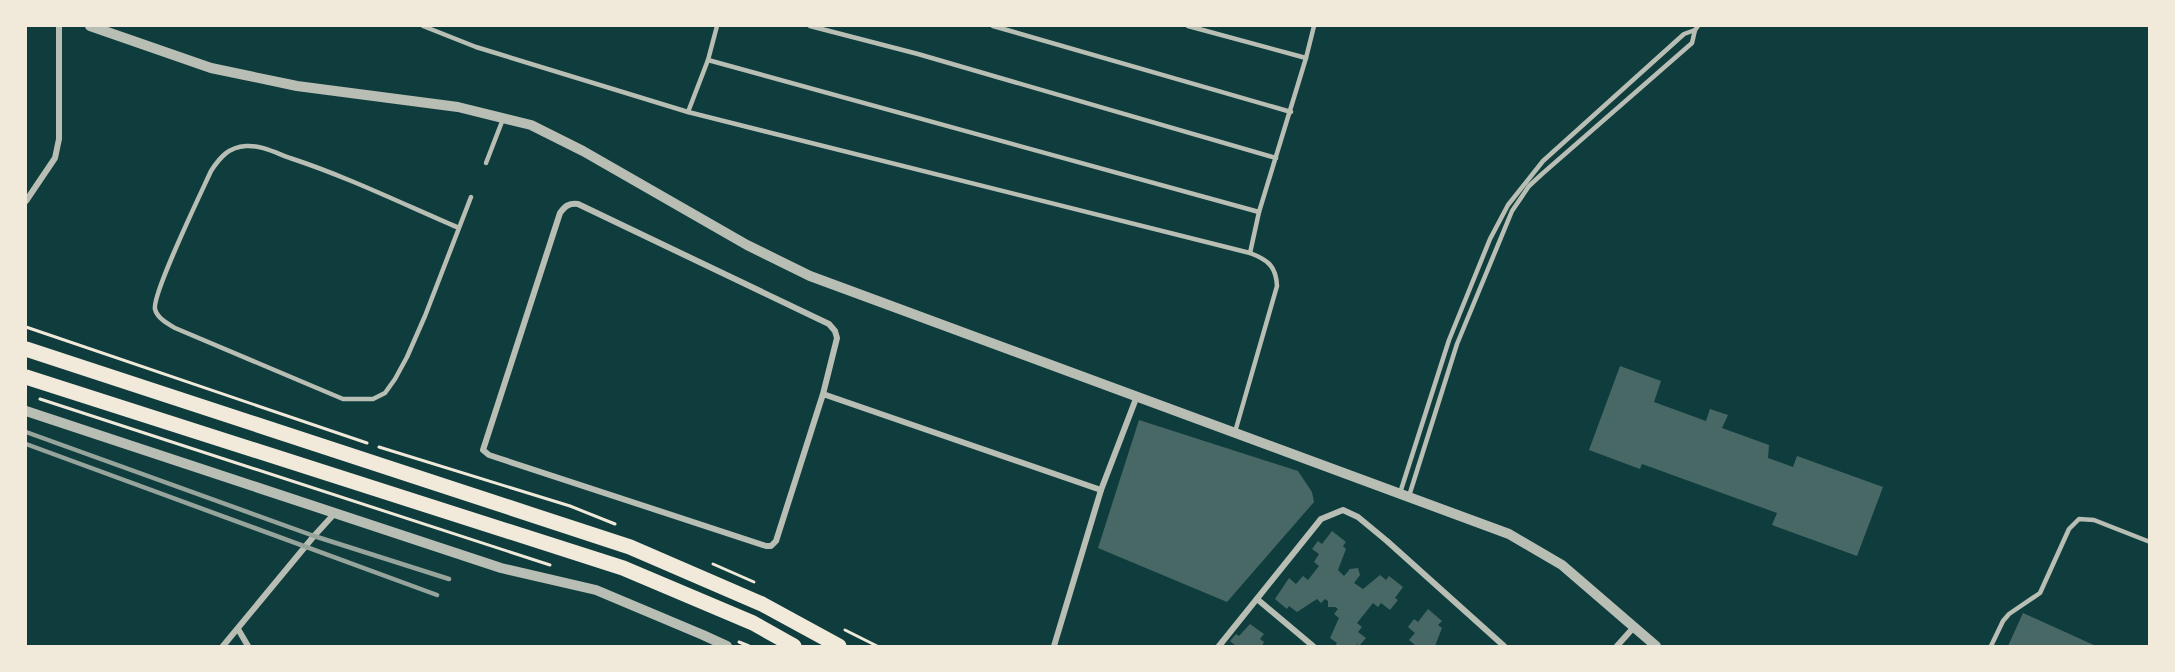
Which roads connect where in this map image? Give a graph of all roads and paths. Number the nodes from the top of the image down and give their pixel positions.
1 (59, 26) edge
2 (90, 26) edge
3 (423, 26) edge
4 (717, 26) edge
5 (810, 26) edge
6 (993, 26) edge
7 (1188, 26) edge
8 (1314, 26) edge
9 (1696, 28) edge
10 (1306, 58) junction
11 (708, 60) junction
12 (688, 112) junction
13 (1291, 112) junction
14 (503, 119) junction
15 (1276, 158) junction
16 (486, 163) dead end
17 (471, 197) dead end
18 (26, 201) edge
19 (1259, 212) junction
20 (459, 228) junction
21 (1250, 253) junction
22 (26, 349) edge
23 (26, 377) edge
24 (824, 394) junction
25 (1137, 396) junction
26 (35, 397) dead end
27 (26, 411) edge
28 (1235, 433) junction
29 (1101, 490) junction
30 (1405, 495) junction
31 (335, 513) junction
32 (2150, 542) edge
33 (558, 567) dead end
34 (1257, 599) junction
35 (1634, 627) junction
36 (238, 629) junction
37 (738, 642) dead end
38 (223, 646) edge
39 (248, 646) edge
40 (727, 646) edge
41 (749, 646) edge
42 (794, 646) edge
43 (839, 646) edge
44 (1054, 646) edge
45 (1219, 646) edge
46 (1313, 646) edge
47 (1504, 646) edge
48 (1617, 646) edge
49 (1656, 646) edge
50 (1991, 646) edge

1 - 18 street
2 - 14 street
3 - 12 lane
4 - 11 lane
5 - 15 lane
6 - 13 lane
7 - 10 lane
8 - 10 lane
9 - 30 lane
9 - 30 lane
10 - 13 lane
11 - 12 lane
11 - 19 lane
12 - 21 lane
13 - 15 lane
14 - 16 lane
14 - 25 street
15 - 19 lane
17 - 20 lane
19 - 21 lane
20 - 20 lane
21 - 28 lane
22 - 43 main road
23 - 42 main road
24 - 24 street
24 - 29 street
25 - 28 street
25 - 29 street
26 - 33 path
27 - 31 street
28 - 30 street
29 - 44 street
30 - 35 street
31 - 36 street
31 - 40 street
32 - 50 lane
34 - 45 street
34 - 46 street
34 - 47 street
35 - 48 street
35 - 49 street
36 - 38 street
36 - 39 street
37 - 41 path

